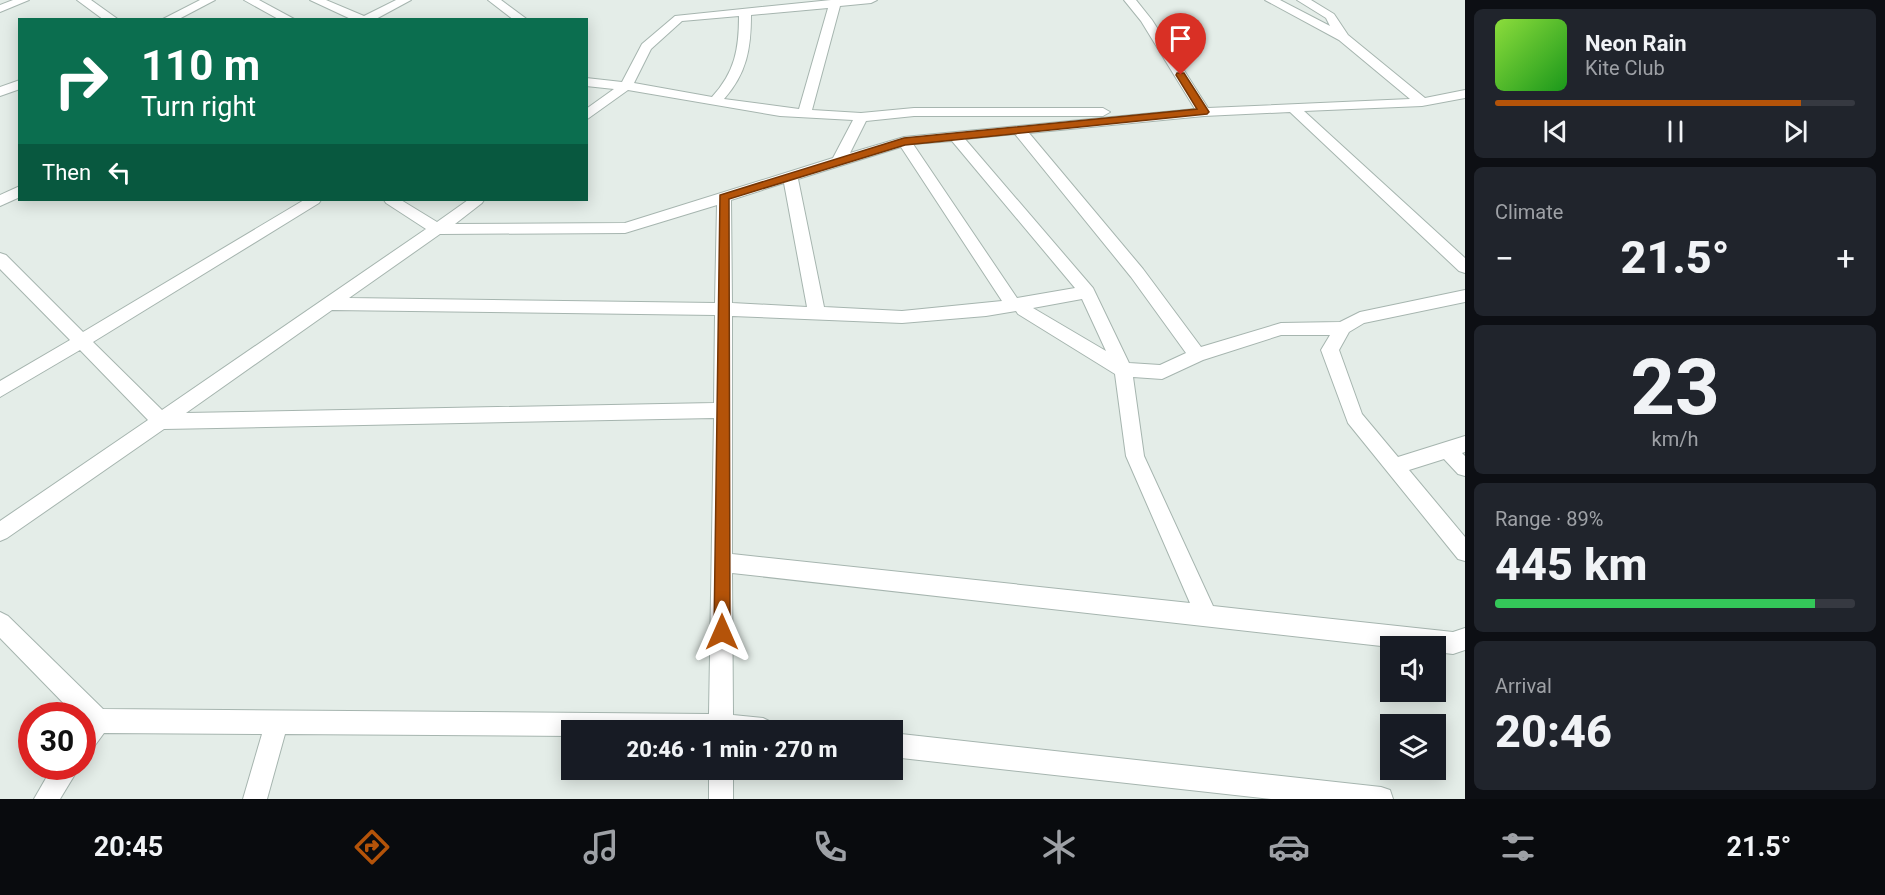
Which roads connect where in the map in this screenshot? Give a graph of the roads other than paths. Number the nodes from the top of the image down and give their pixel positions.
1 (23, 0) edge
2 (82, 0) edge
3 (209, 0) edge
4 (250, 0) edge
5 (316, 0) edge
6 (405, 0) edge
7 (494, 0) edge
8 (872, 0) edge
9 (1130, 0) edge
10 (1271, 0) edge
11 (1303, 0) edge
12 (835, 2) junction
13 (0, 9) edge
14 (745, 14) junction
15 (110, 18) edge
16 (171, 18) edge
17 (286, 18) edge
18 (359, 18) edge
19 (368, 18) edge
20 (519, 18) edge
21 (1343, 37) junction
22 (588, 82) edge
23 (18, 85) edge
24 (626, 86) junction
25 (0, 92) edge
26 (1465, 94) edge
27 (715, 101) junction
28 (1422, 102) junction
29 (1293, 108) junction
30 (1204, 112) junction
31 (588, 114) edge
32 (804, 114) junction
33 (861, 117) junction
34 (1019, 130) junction
35 (955, 136) junction
36 (904, 141) junction
37 (839, 161) junction
38 (790, 177) junction
39 (18, 192) edge
40 (724, 197) junction
41 (0, 201) edge
42 (312, 201) edge
43 (393, 201) edge
44 (476, 201) edge
45 (437, 230) junction
46 (0, 259) edge
47 (1465, 267) edge
48 (1086, 292) junction
49 (1465, 296) edge
50 (330, 304) junction
51 (1018, 307) junction
52 (723, 309) junction
53 (817, 314) junction
54 (1343, 328) junction
55 (80, 340) junction
56 (1197, 355) junction
57 (1123, 370) junction
58 (0, 390) edge
59 (723, 410) junction
60 (161, 421) junction
61 (1456, 447) edge
62 (1394, 467) junction
63 (1465, 468) edge
64 (0, 532) edge
65 (1465, 552) edge
66 (722, 562) junction
67 (1206, 615) junction
68 (0, 623) edge
69 (1465, 639) edge
70 (721, 720) edge
71 (98, 721) junction
72 (277, 722) junction
73 (96, 724) edge
74 (561, 726) edge
75 (903, 746) edge
76 (59, 780) edge
77 (721, 780) edge
78 (46, 799) edge
79 (255, 799) edge
80 (721, 799) edge
81 (1381, 799) edge

1 - 13 street
2 - 15 street
3 - 16 street
4 - 17 street
5 - 18 street
6 - 19 street
7 - 20 street
8 - 12 street
9 - 30 street
10 - 21 street
11 - 21 street
12 - 14 street
12 - 32 street
14 - 24 street
14 - 27 street
21 - 28 street
22 - 24 street
23 - 25 street
24 - 27 street
24 - 31 street
26 - 28 street
27 - 32 street
28 - 29 street
29 - 30 street
29 - 47 street
30 - 33 street
30 - 34 street
32 - 33 street
33 - 37 street
34 - 35 street
34 - 56 street
35 - 36 street
35 - 48 street
36 - 37 street
36 - 51 street
37 - 38 street
38 - 40 street
38 - 53 street
39 - 41 street
40 - 45 street
40 - 52 street
42 - 55 street
43 - 45 street
44 - 45 street
45 - 50 street
46 - 55 street
48 - 51 street
48 - 57 street
49 - 54 street
50 - 52 street
50 - 60 street
51 - 53 street
51 - 57 street
52 - 53 street
52 - 59 street
54 - 56 street
54 - 62 street
55 - 58 street
55 - 60 street
56 - 57 street
57 - 67 street
59 - 60 street
59 - 66 street
60 - 64 street
61 - 62 street
61 - 63 street
62 - 65 street
66 - 67 street
66 - 70 street
67 - 69 street
68 - 71 street
71 - 72 street
71 - 73 street
72 - 74 street
72 - 79 street
75 - 81 street
76 - 78 street
77 - 80 street

